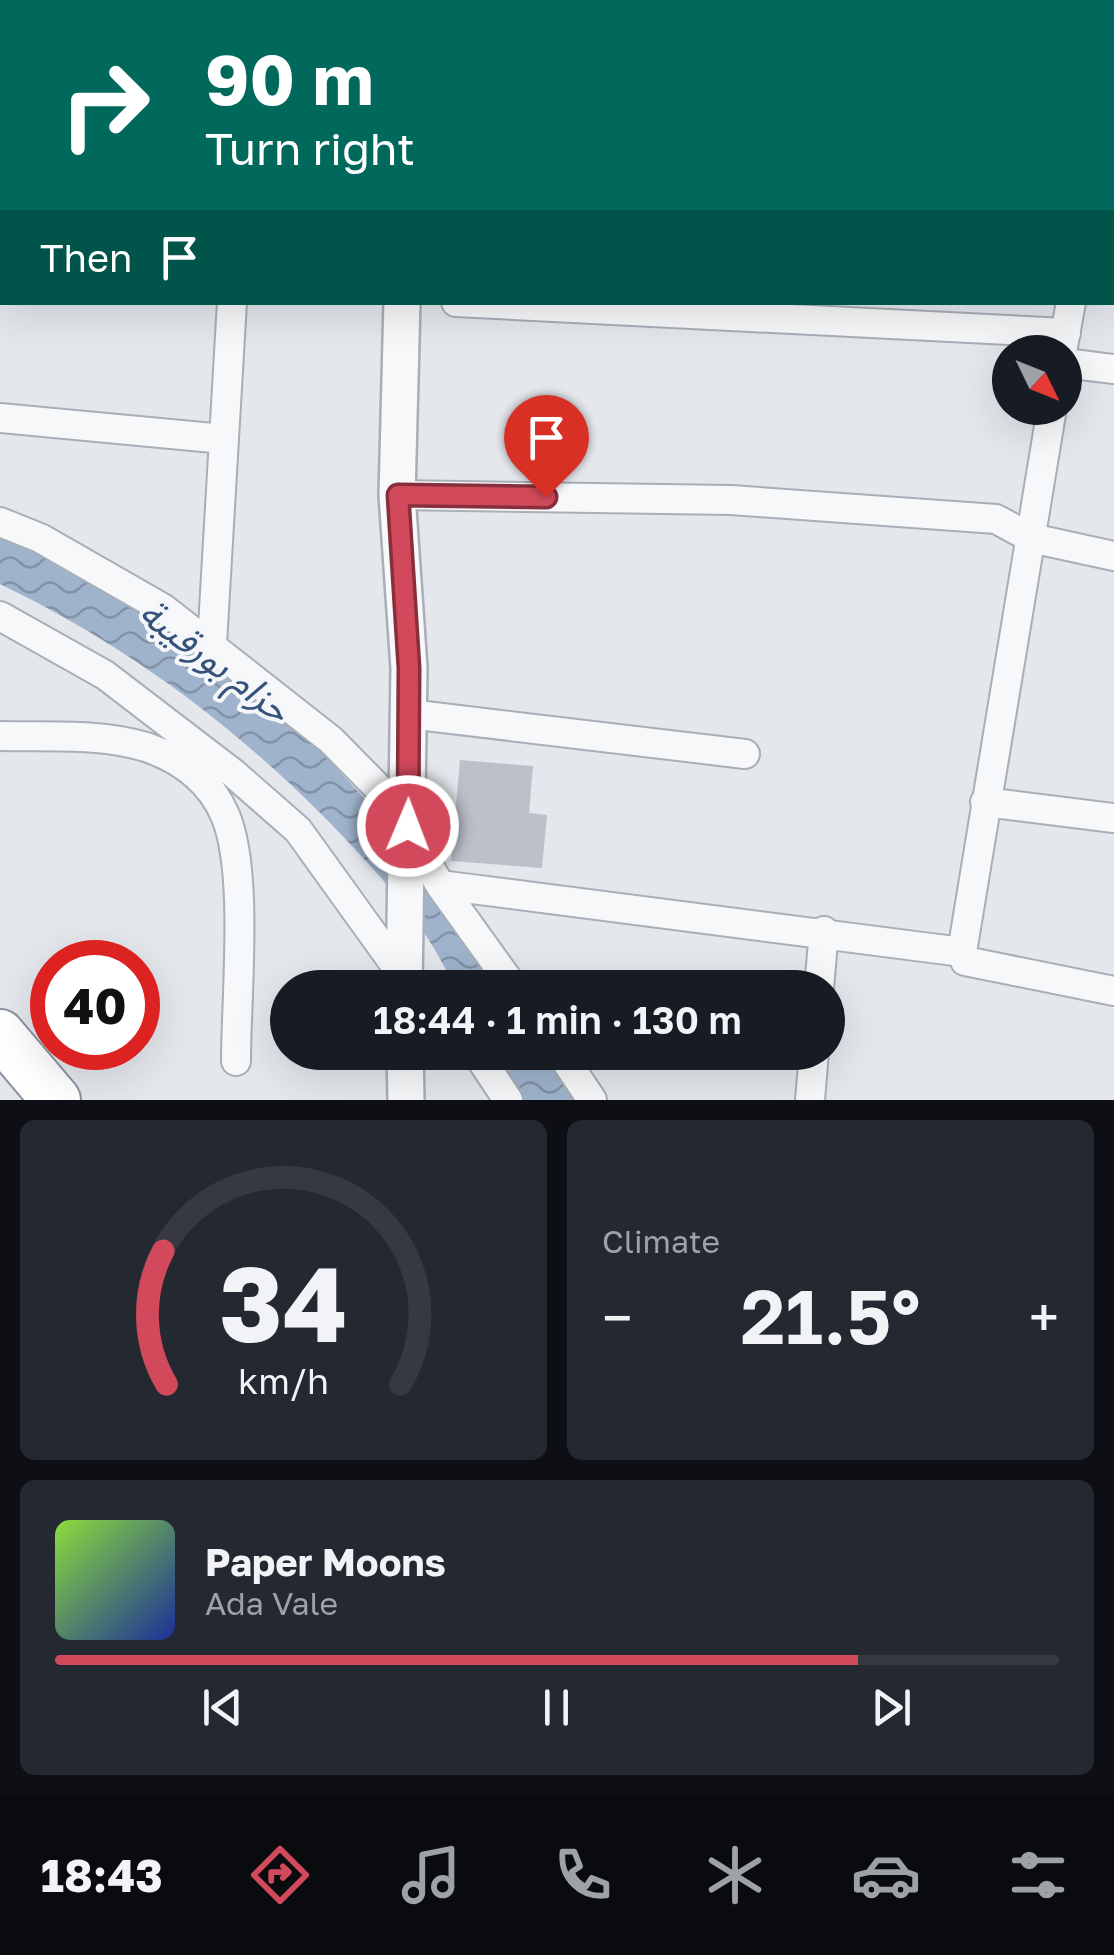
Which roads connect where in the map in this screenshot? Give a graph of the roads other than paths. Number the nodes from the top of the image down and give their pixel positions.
1 (232, 305) edge
2 (402, 305) edge
3 (500, 305) edge
4 (1071, 305) edge
5 (1066, 335) edge
6 (992, 338) edge
7 (1082, 365) edge
8 (1114, 370) edge
9 (0, 418) edge
10 (1049, 425) edge
11 (224, 438) junction
12 (398, 495) junction
13 (0, 522) edge
14 (1031, 538) junction
15 (1114, 556) edge
16 (0, 616) edge
17 (212, 644) junction
18 (409, 714) junction
19 (0, 736) edge
20 (744, 754) dead end
21 (985, 802) junction
22 (1114, 818) edge
23 (407, 832) junction
24 (440, 885) junction
25 (824, 930) junction
26 (962, 952) junction
27 (396, 970) edge
28 (405, 970) edge
29 (501, 970) edge
30 (821, 970) edge
31 (1114, 991) edge
32 (0, 1034) edge
33 (236, 1060) dead end
34 (405, 1070) edge
35 (488, 1070) edge
36 (572, 1070) edge
37 (812, 1070) edge
38 (56, 1100) edge
39 (406, 1100) edge
40 (508, 1100) edge
41 (592, 1100) edge
42 (810, 1100) edge

1 - 11 street
2 - 12 street
3 - 6 street
4 - 5 street
7 - 8 street
9 - 11 street
10 - 14 street
11 - 17 street
12 - 14 street
12 - 18 street
13 - 17 street
14 - 15 street
14 - 21 street
16 - 27 street
17 - 23 street
18 - 20 street
18 - 23 street
19 - 33 street
21 - 22 street
21 - 26 street
23 - 24 street
23 - 28 street
24 - 25 street
24 - 29 street
25 - 26 street
25 - 30 street
26 - 31 street
32 - 38 highway
34 - 39 street
35 - 40 street
36 - 41 street
37 - 42 street

